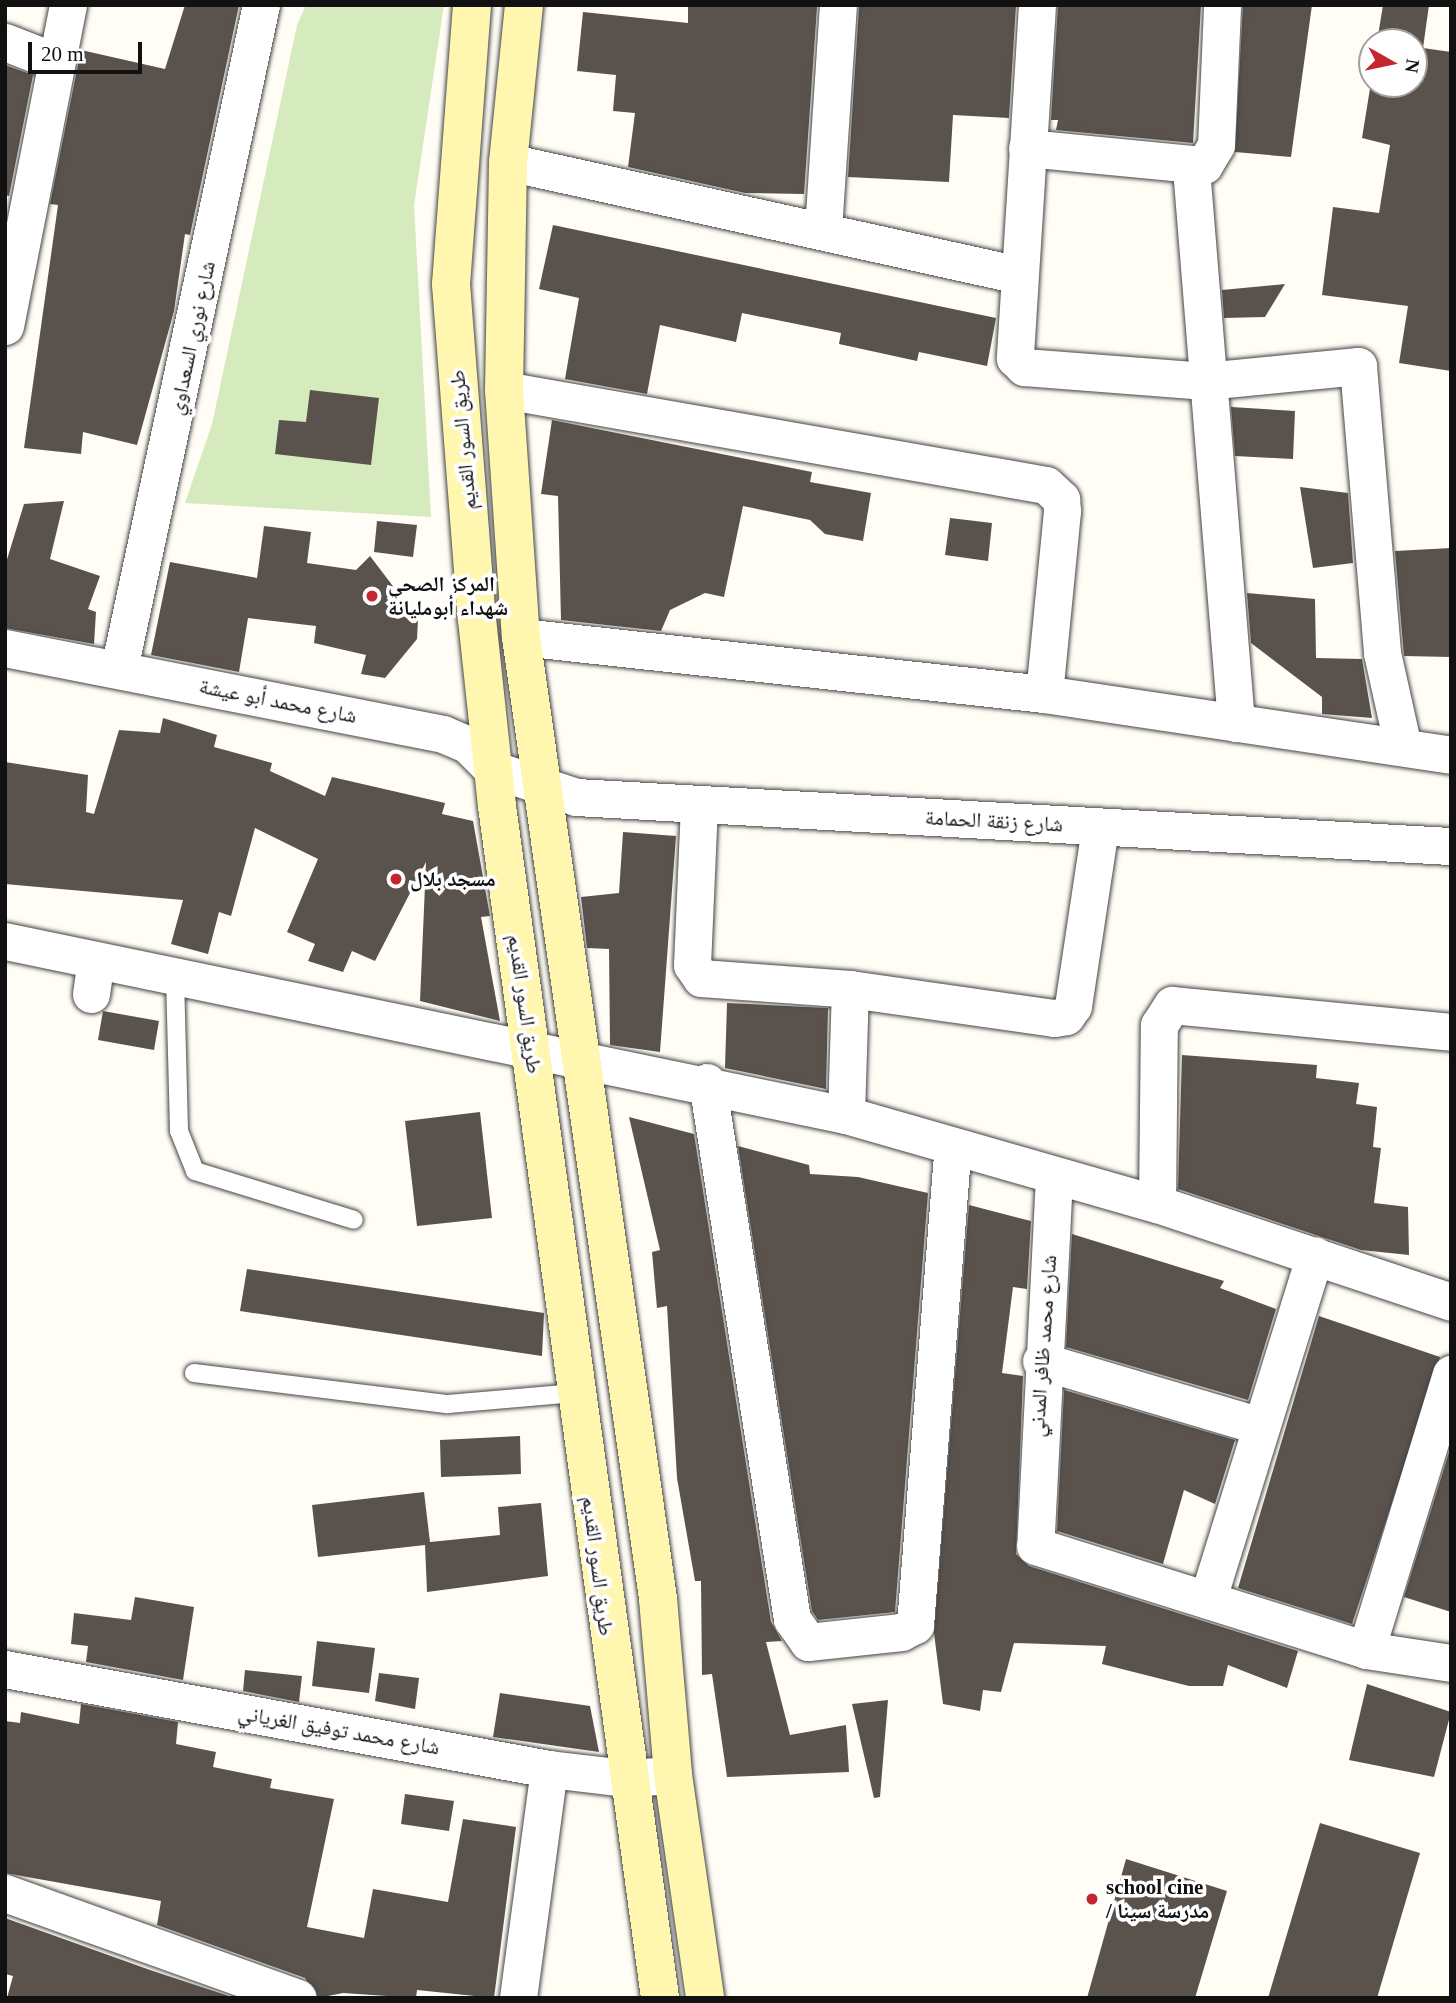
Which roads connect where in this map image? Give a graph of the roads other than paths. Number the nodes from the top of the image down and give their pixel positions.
1 (68, 5) edge
2 (261, 5) edge
3 (472, 5) edge
4 (524, 5) edge
5 (838, 5) edge
6 (1037, 5) edge
7 (1222, 5) edge
8 (5, 43) edge
9 (56, 62) junction
10 (1027, 148) junction
11 (508, 162) junction
12 (1191, 168) junction
13 (823, 230) junction
14 (14, 242) edge
15 (1019, 275) junction
16 (5, 326) edge
17 (1205, 381) junction
18 (504, 390) junction
19 (522, 638) junction
20 (5, 648) edge
21 (119, 669) junction
22 (1044, 694) junction
23 (1236, 723) junction
24 (1403, 747) junction
25 (1451, 755) edge
26 (492, 769) junction
27 (538, 786) junction
28 (699, 805) junction
29 (1100, 827) junction
30 (1451, 846) edge
31 (5, 941) edge
32 (175, 977) junction
33 (849, 989) junction
34 (1451, 1032) edge
35 (532, 1054) junction
36 (576, 1056) junction
37 (707, 1082) junction
38 (846, 1115) junction
39 (953, 1147) junction
40 (1054, 1177) junction
41 (1157, 1204) junction
42 (354, 1220) dead end
43 (1315, 1255) junction
44 (1451, 1303) edge
45 (1041, 1362) junction
46 (194, 1373) dead end
47 (1451, 1374) edge
48 (576, 1393) junction
49 (1261, 1426) junction
50 (1209, 1598) junction
51 (1366, 1650) junction
52 (1451, 1663) edge
53 (5, 1669) edge
54 (548, 1769) junction
55 (673, 1774) junction
56 (626, 1778) junction
57 (5, 1893) edge
58 (298, 1998) edge
59 (518, 1998) edge
60 (660, 1998) edge
61 (705, 1998) edge

1 - 9 street
2 - 21 street, شارع نوري السعداوي
3 - 26 main road, طريق السور القديم
4 - 11 main road, طريق السور القديم
5 - 13 street
6 - 10 street
7 - 12 street
8 - 9 street
9 - 14 street
10 - 12 street
10 - 15 street
11 - 13 street
11 - 18 main road, طريق السور القديم
12 - 17 street
13 - 15 street
14 - 16 street
15 - 17 street
17 - 23 street
17 - 24 street
18 - 19 main road, طريق السور القديم
18 - 22 street
19 - 22 street
19 - 27 main road, طريق السور القديم
20 - 21 street, شارع محمد أبو عيشة
21 - 26 street, شارع محمد أبو عيشة
22 - 23 street
23 - 24 street
24 - 25 street
26 - 27 street, شارع محمد أبو عيشة
26 - 35 main road, طريق السور القديم
27 - 28 street, شارع زنقة الحمامة
27 - 36 main road, طريق السور القديم
28 - 29 street, شارع زنقة الحمامة
28 - 33 street
29 - 30 street, شارع زنقة الحمامة
29 - 33 street
31 - 32 street
32 - 35 street
32 - 42 lane
33 - 38 street
34 - 41 street
35 - 36 street
35 - 48 main road, طريق السور القديم
36 - 37 street
36 - 55 main road, طريق السور القديم
37 - 38 street
37 - 39 street
38 - 39 street
39 - 40 street
40 - 41 street
40 - 45 street, شارع محمد ظافر المدني
41 - 43 street
43 - 44 street
43 - 49 street
45 - 49 street
45 - 50 street, شارع محمد ظافر المدني
46 - 48 lane
47 - 51 street
48 - 56 main road, طريق السور القديم
49 - 50 street
50 - 51 street
51 - 52 street
53 - 54 street, شارع محمد توفيق الغرياني
54 - 56 street, شارع محمد توفيق الغرياني
54 - 59 street
55 - 56 street, شارع محمد توفيق الغرياني
55 - 61 main road, طريق السور القديم
56 - 60 main road, طريق السور القديم
57 - 58 street

